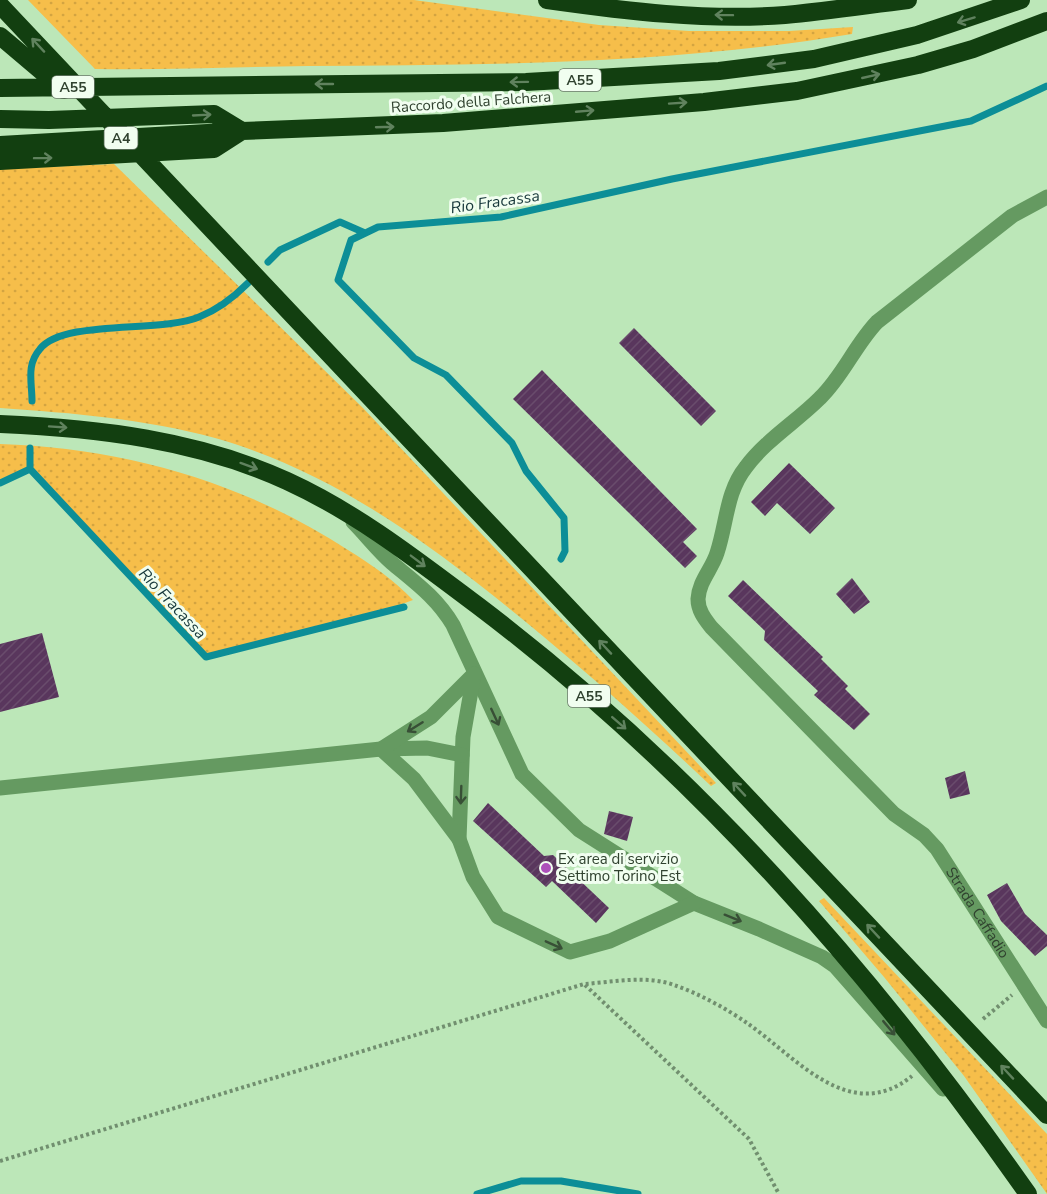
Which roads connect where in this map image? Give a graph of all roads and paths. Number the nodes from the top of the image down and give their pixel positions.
1 (547, 0) edge
2 (908, 0) edge
3 (1021, 0) edge
4 (0, 5) edge
5 (1047, 21) edge
6 (0, 36) edge
7 (9, 88) edge
8 (0, 119) edge
9 (242, 131) junction
10 (0, 145) edge
11 (0, 161) edge
12 (1047, 197) edge
13 (207, 225) junction
14 (0, 424) edge
15 (342, 510) junction
16 (474, 674) junction
17 (381, 749) junction
18 (462, 755) junction
19 (0, 789) edge
20 (459, 839) junction
21 (694, 903) junction
22 (584, 984) junction
23 (1047, 1021) edge
24 (899, 1086) dead end
25 (1047, 1115) edge
26 (979, 1124) junction
27 (0, 1161) edge
28 (780, 1194) edge
29 (1028, 1194) edge

2 -> 1 highway
3 -> 7 highway, Raccordo della Falchera / A55
13 -> 4 highway
9 -> 5 highway, Raccordo della Falchera / A55
6 - 13 highway, A55
8 -> 9 highway, A55
9 - 10 highway, A4
11 -> 9 highway
12 - 23 street, Strada Caffadio
25 -> 13 highway, A55
14 -> 15 highway, A55
15 - 16 street
15 -> 26 highway, A55
16 -> 17 street
16 - 18 street
16 -> 21 street
17 - 18 street
17 - 19 street
17 - 20 street
18 -> 20 street
20 -> 21 street
21 -> 26 street
22 - 24 path
22 - 27 path
22 - 28 path
26 - 29 highway, A55

